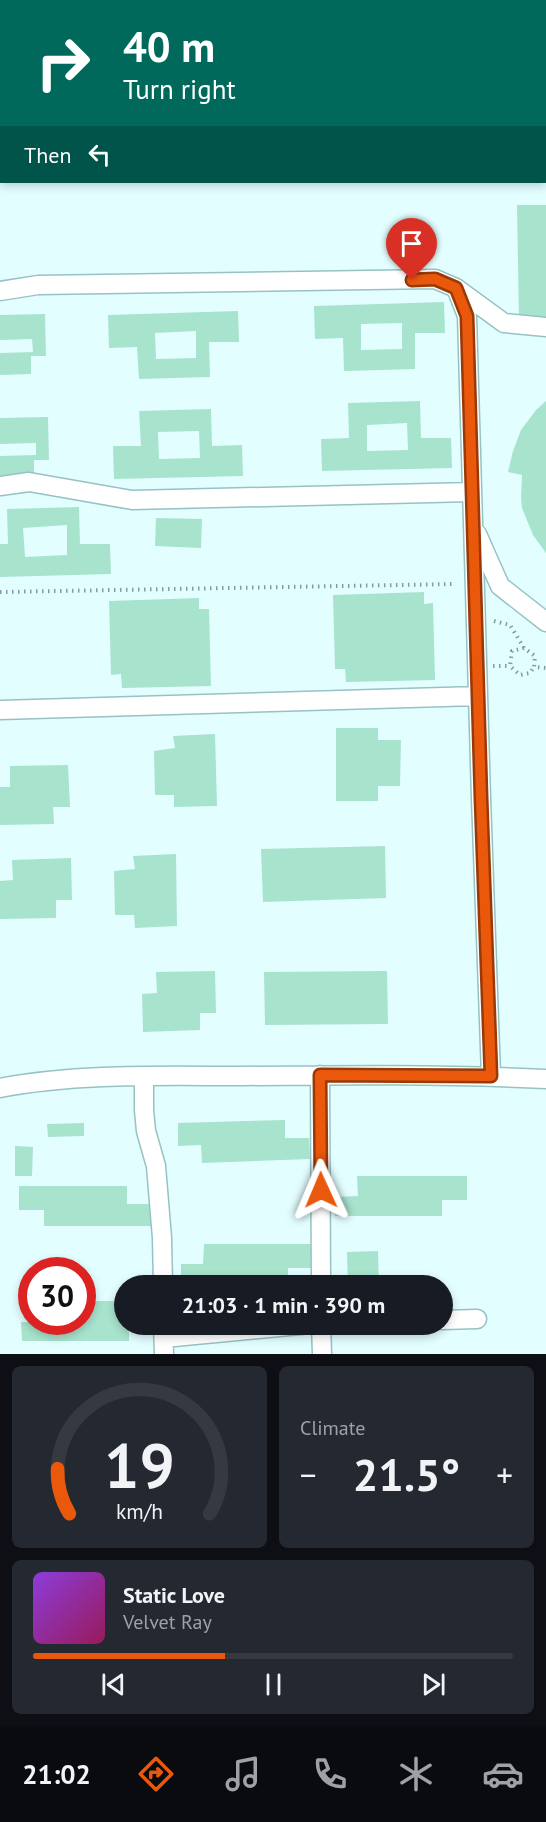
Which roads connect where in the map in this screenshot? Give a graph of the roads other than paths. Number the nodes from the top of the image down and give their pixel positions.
1 (456, 288) junction
2 (0, 291) edge
3 (546, 327) edge
4 (0, 486) edge
5 (472, 492) junction
6 (473, 526) junction
7 (546, 622) edge
8 (478, 696) junction
9 (0, 710) edge
10 (320, 1075) junction
11 (491, 1076) junction
12 (144, 1077) junction
13 (546, 1078) edge
14 (0, 1088) edge
15 (163, 1275) edge
16 (321, 1275) edge
17 (477, 1319) dead end
18 (453, 1320) edge
19 (203, 1335) edge
20 (321, 1335) edge
21 (164, 1339) edge
22 (322, 1354) edge

1 - 2 street
1 - 3 street
1 - 5 street
4 - 5 street
5 - 6 street
6 - 7 street
6 - 8 street
8 - 9 street
8 - 11 street
10 - 11 street
10 - 12 street
10 - 16 street
11 - 13 street
12 - 14 street
12 - 15 street
17 - 18 street
19 - 21 street
20 - 22 street

